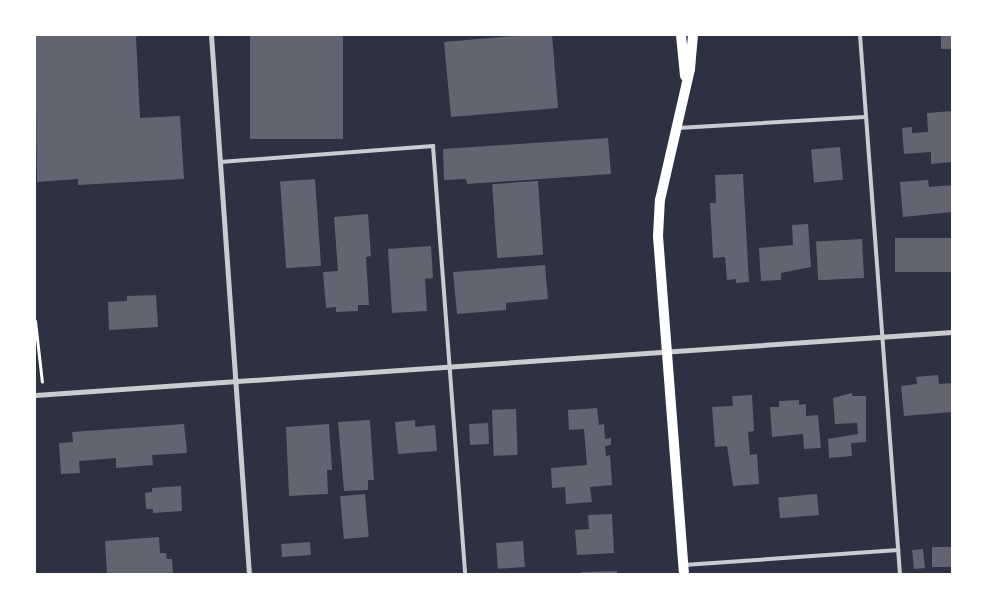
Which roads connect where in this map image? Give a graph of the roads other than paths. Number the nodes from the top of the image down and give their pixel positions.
1 (211, 35) edge
2 (680, 35) edge
3 (693, 35) edge
4 (860, 35) edge
5 (686, 86) junction
6 (865, 117) junction
7 (676, 128) junction
8 (220, 162) junction
9 (952, 332) edge
10 (884, 336) junction
11 (667, 352) junction
12 (450, 366) junction
13 (235, 381) junction
14 (35, 395) edge
15 (898, 550) junction
16 (684, 570) edge
17 (249, 574) edge
18 (464, 574) edge
19 (900, 574) edge

1 - 8 street
2 - 5 main road
3 - 5 main road
4 - 6 lane
5 - 7 main road
6 - 7 lane
6 - 10 lane
7 - 11 main road
8 - 12 lane
8 - 13 street
9 - 10 street
10 - 11 street
10 - 15 lane
11 - 12 street
11 - 16 main road
12 - 13 street
12 - 18 lane
13 - 14 street
13 - 17 street
15 - 16 lane
15 - 19 lane

